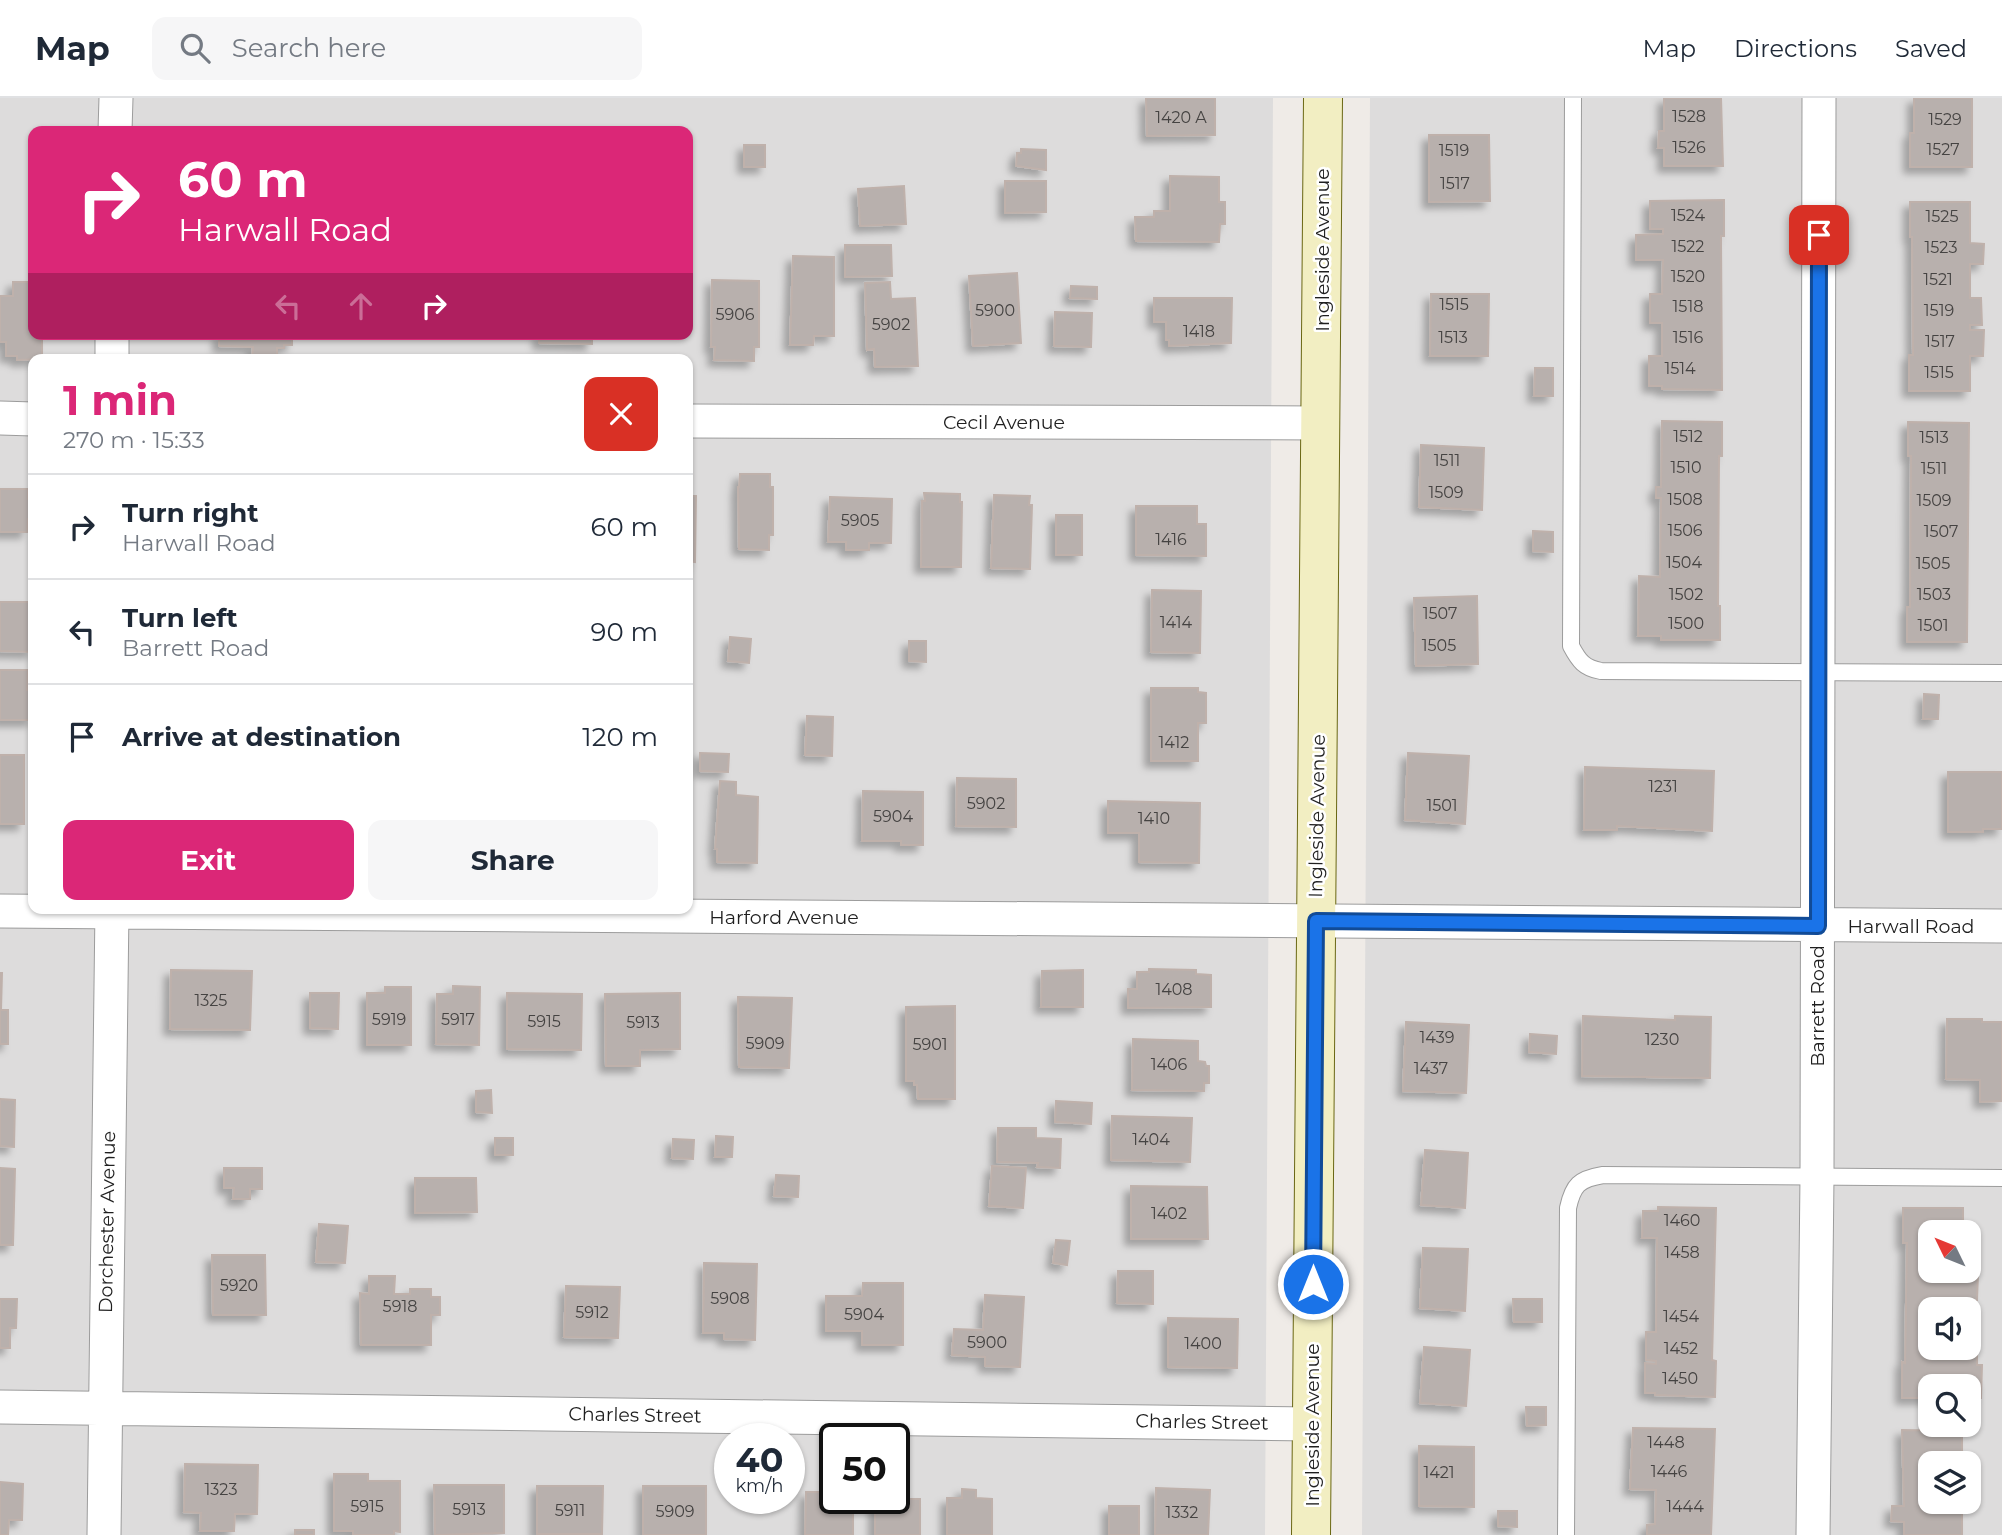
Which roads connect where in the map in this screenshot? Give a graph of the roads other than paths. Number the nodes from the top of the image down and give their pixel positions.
1 (116, 98) edge
2 (1323, 98) edge
3 (1573, 98) edge
4 (1819, 98) edge
5 (115, 126) edge
6 (0, 418) edge
7 (28, 419) edge
8 (693, 421) edge
9 (1321, 423) junction
10 (1818, 672) junction
11 (2002, 673) edge
12 (0, 911) edge
13 (28, 911) edge
14 (112, 914) edge
15 (473, 914) edge
16 (1316, 921) junction
17 (1818, 926) junction
18 (2002, 926) edge
19 (1817, 1177) junction
20 (2002, 1178) edge
21 (0, 1407) edge
22 (104, 1408) junction
23 (1312, 1424) junction
24 (104, 1535) edge
25 (1311, 1535) edge
26 (1566, 1535) edge
27 (1813, 1535) edge

1 - 5 street
2 - 9 main road, Ingleside Avenue
3 - 10 lane
4 - 10 street, Barrett Road
6 - 7 street
8 - 9 street, Cecil Avenue
9 - 16 main road, Ingleside Avenue
10 - 11 lane
10 - 17 street, Barrett Road
12 - 13 street, Harford Avenue
14 - 22 street, Dorchester Avenue
15 - 16 street, Harford Avenue
16 - 17 street, Harwall Road
16 - 23 main road, Ingleside Avenue
17 - 18 street, Harwall Road
17 - 19 street, Barrett Road
19 - 20 lane
19 - 26 lane
19 - 27 street, Barrett Road
21 - 22 street, Charles Street
22 - 23 street, Charles Street
22 - 24 street, Dorchester Avenue
23 - 25 main road, Ingleside Avenue

